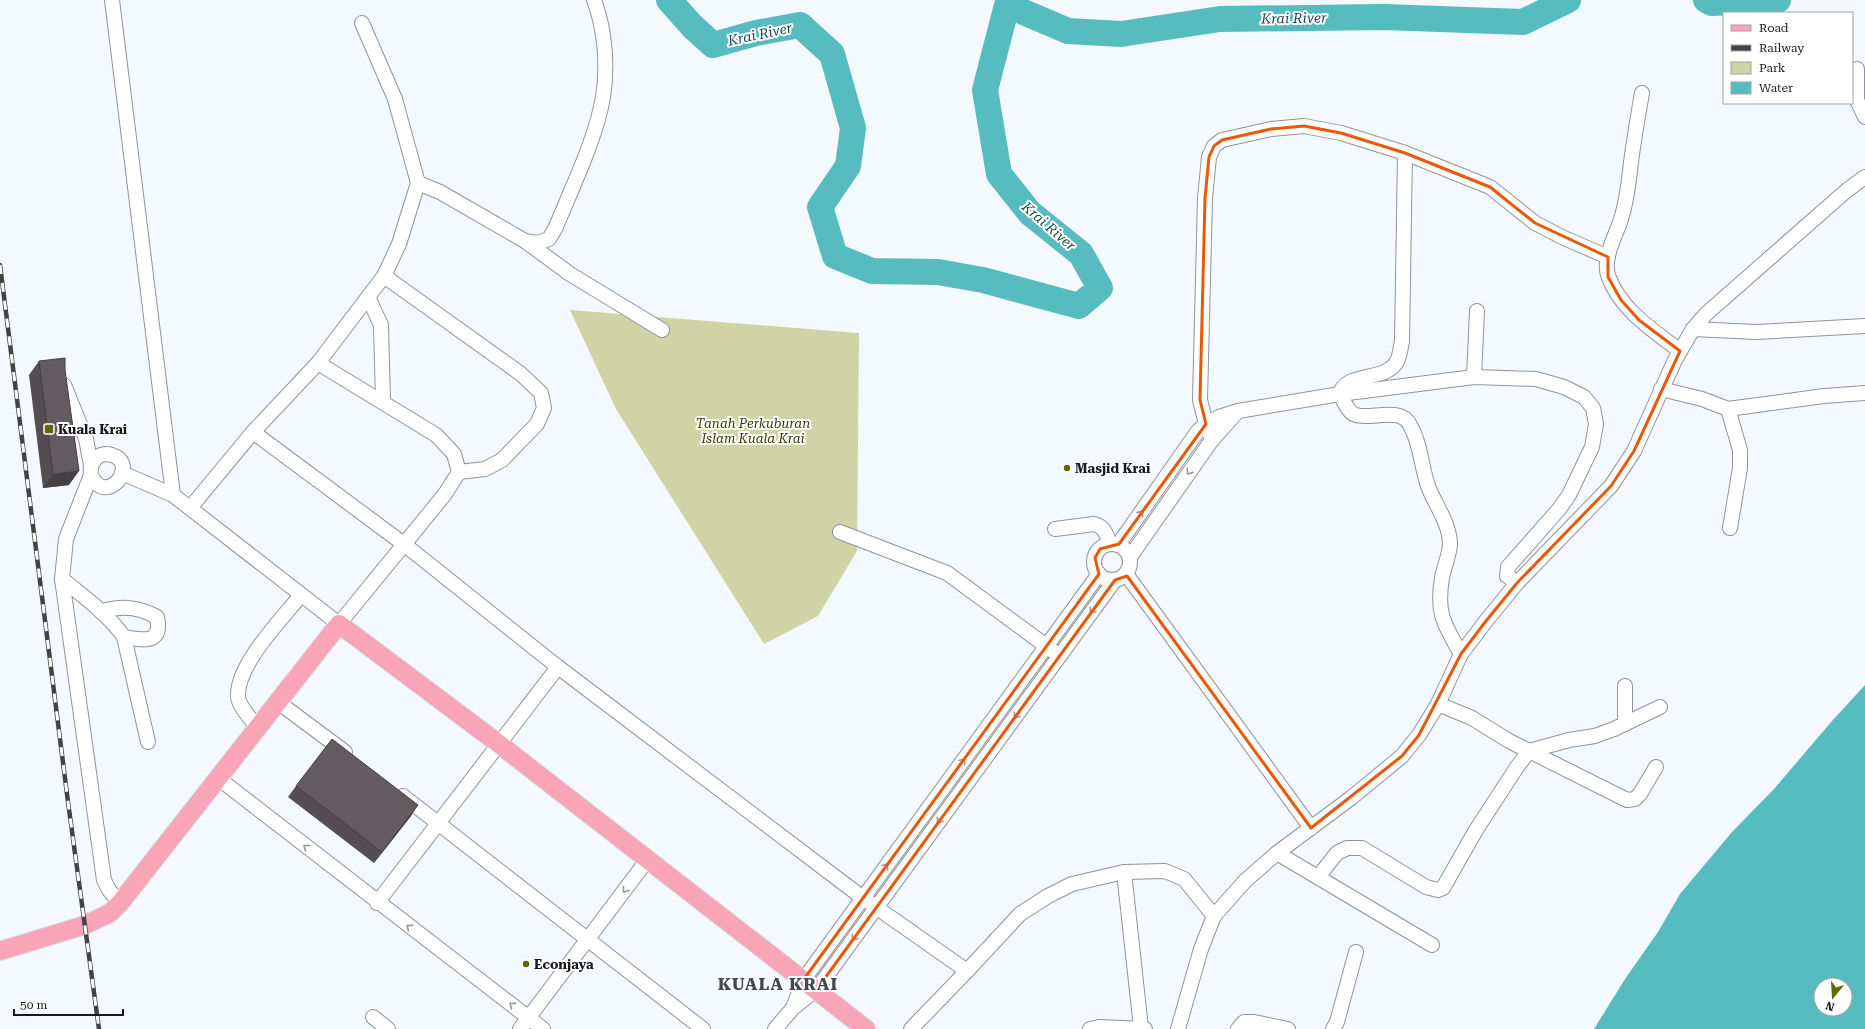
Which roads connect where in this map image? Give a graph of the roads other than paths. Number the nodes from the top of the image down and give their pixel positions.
1 (112, 0) edge
2 (594, 0) edge
3 (362, 23) dead end
4 (1856, 69) dead end
5 (1642, 93) dead end
6 (1865, 116) edge
7 (1405, 153) junction
8 (1865, 177) edge
9 (418, 183) junction
10 (525, 241) junction
11 (1608, 257) junction
12 (384, 276) junction
13 (368, 297) junction
14 (1476, 311) dead end
15 (1865, 326) edge
16 (1693, 329) junction
17 (662, 330) dead end
18 (1680, 351) junction
19 (318, 363) junction
20 (1474, 377) junction
21 (64, 385) edge
22 (1661, 390) junction
23 (1865, 393) edge
24 (1340, 394) junction
25 (383, 401) junction
26 (1728, 409) junction
27 (1238, 411) junction
28 (1206, 424) junction
29 (253, 432) junction
30 (86, 439) junction
31 (1212, 440) junction
32 (105, 454) junction
33 (91, 470) junction
34 (459, 472) junction
35 (122, 473) junction
36 (109, 486) junction
37 (160, 488) junction
38 (173, 495) junction
39 (79, 507) junction
40 (190, 508) junction
41 (1730, 528) dead end
42 (1055, 529) dead end
43 (840, 532) dead end
44 (1114, 544) junction
45 (405, 545) junction
46 (1130, 557) junction
47 (1099, 574) junction
48 (1120, 577) junction
49 (62, 579) junction
50 (1517, 582) junction
51 (301, 594) junction
52 (101, 612) junction
53 (340, 624) junction
54 (124, 637) junction
55 (1046, 646) junction
56 (1461, 654) junction
57 (1060, 656) junction
58 (558, 667) junction
59 (1625, 686) dead end
60 (278, 702) junction
61 (1438, 704) junction
62 (1660, 707) dead end
63 (1625, 724) junction
64 (258, 728) junction
65 (148, 742) dead end
66 (499, 744) junction
67 (1529, 751) junction
68 (358, 762) edge
69 (1656, 767) dead end
70 (218, 778) junction
71 (389, 786) edge
72 (439, 823) junction
73 (1311, 828) junction
74 (1277, 853) junction
75 (648, 859) junction
76 (1124, 872) junction
77 (1318, 877) junction
78 (864, 898) junction
79 (120, 903) junction
80 (378, 903) junction
81 (877, 906) junction
82 (1214, 916) junction
83 (588, 940) junction
84 (1432, 945) dead end
85 (0, 951) edge
86 (1356, 952) dead end
87 (967, 971) junction
88 (810, 984) junction
89 (373, 1017) dead end
90 (529, 1018) junction
91 (388, 1029) edge
92 (520, 1029) edge
93 (543, 1029) edge
94 (703, 1029) edge
95 (775, 1029) edge
96 (866, 1029) edge
97 (911, 1029) edge
98 (1090, 1029) edge
99 (1143, 1029) edge
100 (1178, 1029) edge
101 (1238, 1029) edge
102 (1288, 1029) edge
103 (1333, 1029) edge

1 - 38 street
2 - 10 street
3 - 9 street
4 - 6 street
5 - 11 street
7 - 11 street
7 - 24 street
7 - 28 street
8 - 16 street
9 - 10 street
9 - 12 street
10 - 17 street
11 - 18 street
12 - 13 street
12 - 34 street
13 - 19 street
13 - 25 street
14 - 20 street
15 - 16 street
16 - 18 street
18 - 22 street
19 - 25 street
19 - 29 street
20 - 24 street
20 - 50 street
21 - 30 street
22 - 26 street
22 - 50 street
23 - 26 street
24 - 27 street
24 - 56 street
25 - 34 street
26 - 41 street
27 - 28 street
27 - 31 street
28 - 31 street
44 -> 28 street
29 - 40 street
29 - 45 street
30 - 32 street
30 - 33 street
31 -> 46 street
32 - 33 street
32 - 35 street
33 - 36 street
33 - 39 street
34 - 45 street
35 - 36 street
35 - 37 street
36 - 37 street
36 - 39 street
37 - 38 street
38 - 40 street
39 - 49 street
40 - 51 street
42 - 44 street
43 - 55 street
44 - 46 street
44 - 47 street
45 - 53 street
45 - 58 street
46 - 48 street
47 - 48 street
47 - 55 street
48 -> 57 street
48 - 73 street
49 - 52 street
49 - 79 street
50 - 56 street
51 - 53 street
51 - 64 street
52 - 54 street
52 - 54 street
53 - 60 main road
53 - 66 main road
54 - 65 street
55 - 57 street
78 -> 55 street
56 - 61 street
57 -> 81 street
58 - 66 street
58 - 78 street
59 - 63 street
60 - 64 main road
60 - 68 street
61 - 67 street
61 - 73 street
62 - 63 street
63 - 67 street
64 - 70 main road
66 - 72 street
66 - 75 main road
67 - 69 street
67 - 77 street
70 - 79 main road
80 -> 70 street
71 - 72 street
72 - 80 street
72 - 83 street
73 - 74 street
74 - 77 street
74 - 82 street
75 -> 83 street
75 - 88 main road
76 - 82 street
76 - 87 street
76 - 99 street
77 - 84 street
78 - 81 street
78 - 88 street
79 - 85 main road
90 -> 80 street
81 - 87 street
81 -> 88 street
82 - 100 street
83 - 90 street
83 - 94 street
86 - 103 street
87 - 97 street
88 - 95 street
88 - 96 main road
89 - 91 street
90 - 92 street
90 - 93 street
98 - 99 street
101 - 102 street

